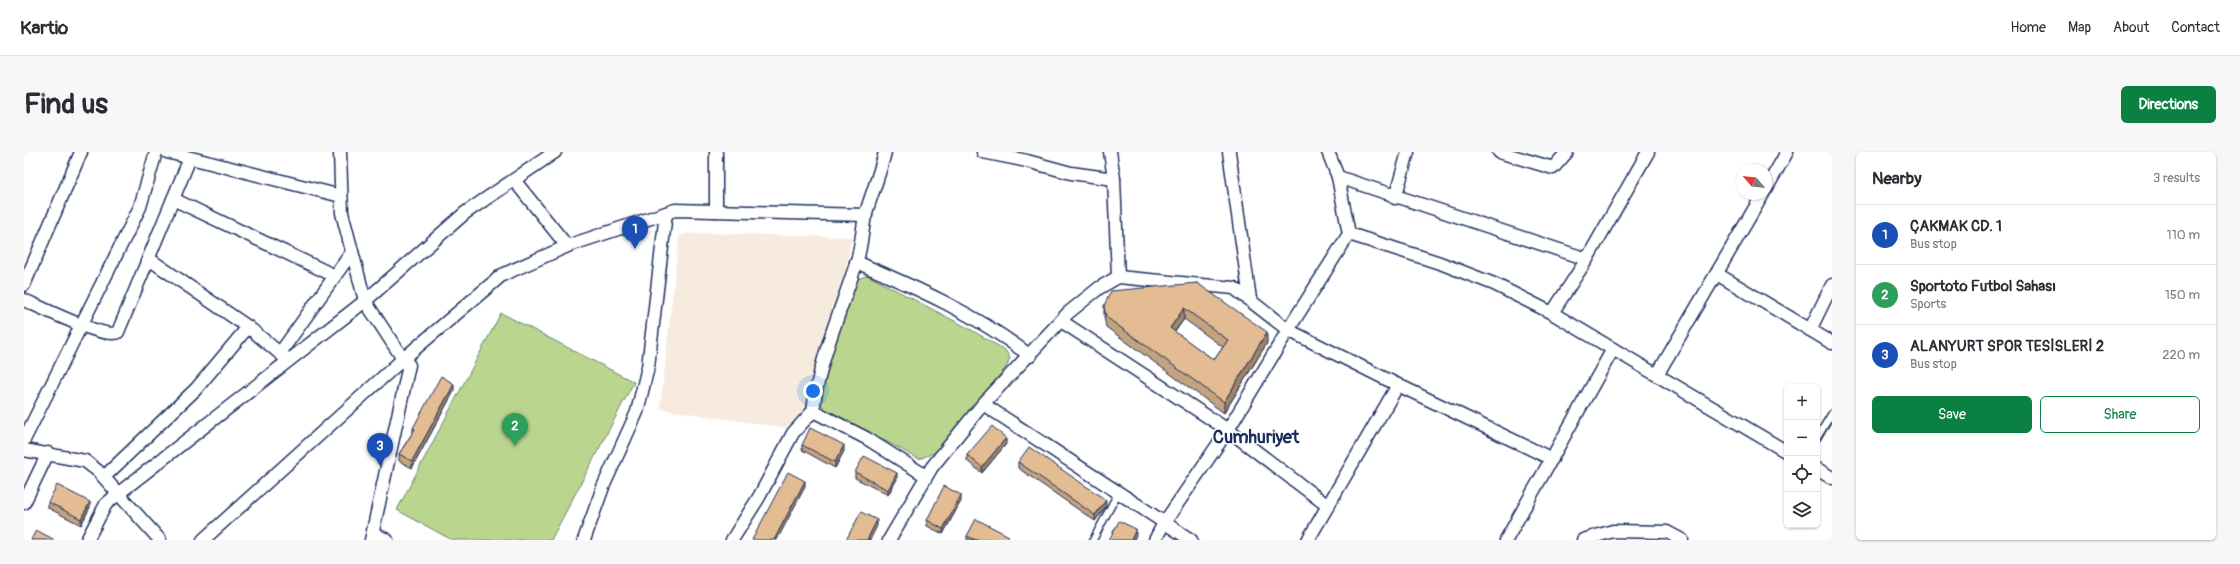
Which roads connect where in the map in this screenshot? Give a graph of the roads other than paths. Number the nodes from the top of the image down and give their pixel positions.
1 (80, 152) edge
2 (156, 152) edge
3 (167, 152) edge
4 (340, 152) edge
5 (555, 152) edge
6 (716, 152) edge
7 (885, 152) edge
8 (983, 152) edge
9 (1110, 152) edge
10 (1229, 152) edge
11 (1328, 152) edge
12 (1408, 152) edge
13 (1499, 152) edge
14 (1567, 152) edge
15 (1648, 152) edge
16 (1787, 152) edge
17 (190, 158) junction
18 (1338, 178) junction
19 (1772, 178) edge
20 (1114, 179) junction
21 (514, 180) junction
22 (341, 196) junction
23 (1395, 198) junction
24 (174, 199) junction
25 (1759, 200) edge
26 (716, 211) junction
27 (666, 213) junction
28 (866, 215) junction
29 (1349, 234) junction
30 (567, 246) junction
31 (352, 252) junction
32 (1587, 258) junction
33 (149, 259) junction
34 (856, 262) junction
35 (1716, 274) junction
36 (335, 276) junction
37 (1118, 277) junction
38 (24, 285) edge
39 (1832, 285) edge
40 (1250, 299) junction
41 (24, 300) edge
42 (366, 301) junction
43 (1552, 313) junction
44 (1061, 321) junction
45 (82, 325) junction
46 (248, 327) junction
47 (1288, 330) junction
48 (1810, 330) junction
49 (1832, 343) edge
50 (1613, 350) junction
51 (284, 356) junction
52 (1030, 356) junction
53 (402, 359) junction
54 (1657, 375) junction
55 (1398, 385) junction
56 (983, 404) junction
57 (813, 411) junction
58 (1832, 412) edge
59 (1228, 430) junction
60 (1820, 433) edge
61 (24, 440) edge
62 (24, 450) edge
63 (1784, 450) edge
64 (48, 453) junction
65 (1552, 459) junction
66 (1820, 471) edge
67 (926, 476) junction
68 (104, 477) junction
69 (1832, 478) edge
70 (1118, 493) junction
71 (119, 494) junction
72 (24, 503) edge
73 (1328, 506) junction
74 (1164, 523) junction
75 (372, 536) edge
76 (87, 540) edge
77 (160, 540) edge
78 (203, 540) edge
79 (387, 540) edge
80 (584, 540) edge
81 (732, 540) edge
82 (889, 540) edge
83 (1093, 540) edge
84 (1155, 540) edge
85 (1191, 540) edge
86 (1308, 540) edge
87 (1506, 540) edge
88 (1583, 540) edge
89 (1682, 540) edge

1 - 38 street
2 - 45 street
3 - 17 street
4 - 22 street
5 - 21 street
6 - 26 street
7 - 28 street
8 - 20 street
9 - 20 street
10 - 40 street
11 - 18 street
12 - 23 street
13 - 14 street
15 - 32 street
16 - 19 street
17 - 22 street
17 - 24 street
18 - 23 street
18 - 29 street
20 - 37 street
21 - 30 street
21 - 42 street
22 - 31 street
23 - 32 street
24 - 33 street
24 - 36 street
25 - 35 street
26 - 27 street
26 - 28 street
27 - 30 street
27 - 80 street
28 - 34 street
29 - 43 street
29 - 47 street
30 - 53 street
31 - 36 street
31 - 42 street
32 - 43 street
33 - 45 street
33 - 46 street
34 - 52 street
34 - 57 street
35 - 48 street
35 - 54 street
36 - 51 street
37 - 40 street
37 - 44 street
39 - 48 street
40 - 47 street
41 - 45 street
42 - 51 street
42 - 53 street
43 - 50 street
44 - 52 street
44 - 59 street
45 - 61 street
46 - 51 street
46 - 68 street
47 - 55 street
47 - 59 street
48 - 49 street
50 - 54 street
50 - 65 street
51 - 71 street
52 - 56 street
53 - 75 street
53 - 78 street
54 - 63 street
55 - 65 street
55 - 73 street
56 - 67 street
56 - 70 street
57 - 67 street
57 - 81 street
58 - 60 lane
59 - 73 street
59 - 74 street
62 - 64 street
64 - 68 street
64 - 72 street
65 - 87 street
66 - 69 street
67 - 82 street
68 - 71 street
70 - 74 street
70 - 83 lane
71 - 76 street
71 - 77 street
73 - 86 street
74 - 84 street
74 - 85 street
75 - 79 street
88 - 89 street

